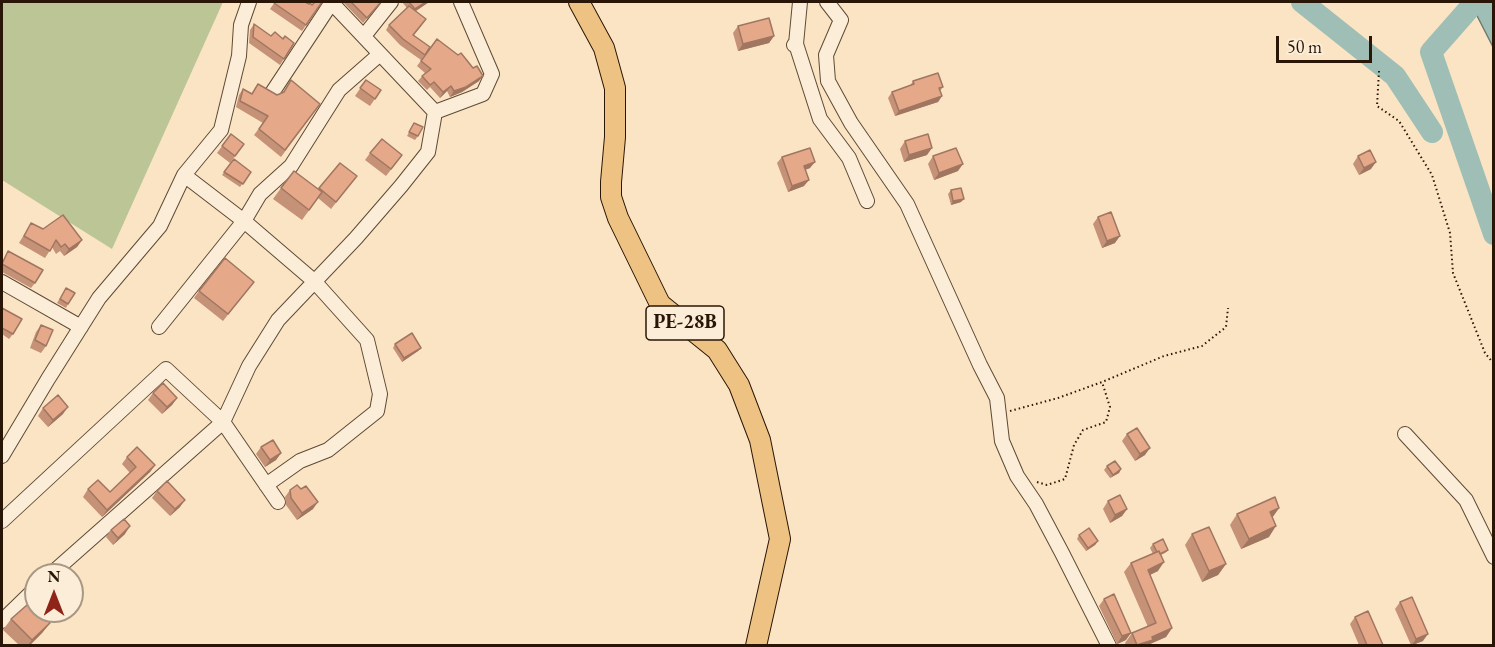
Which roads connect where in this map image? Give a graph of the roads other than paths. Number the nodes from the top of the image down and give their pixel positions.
1 (249, 2) edge
2 (331, 2) edge
3 (391, 2) edge
4 (460, 2) edge
5 (579, 2) edge
6 (800, 2) edge
7 (827, 2) edge
8 (364, 36) junction
9 (380, 54) junction
10 (272, 93) edge
11 (435, 112) junction
12 (184, 175) junction
13 (867, 201) dead end
14 (244, 220) junction
15 (314, 280) junction
16 (2, 282) edge
17 (81, 327) junction
18 (159, 327) dead end
19 (224, 422) junction
20 (1405, 434) dead end
21 (2, 456) edge
22 (266, 485) junction
23 (278, 502) dead end
24 (2, 521) edge
25 (1494, 557) edge
26 (64, 563) edge
27 (24, 600) edge
28 (2, 621) edge
29 (756, 645) edge
30 (1109, 645) edge

1 - 12 street
2 - 8 street
2 - 10 street
3 - 8 street
4 - 11 street
5 - 29 highway, PE-28B
6 - 13 street
7 - 30 street
8 - 9 street
9 - 11 street
9 - 14 street
11 - 15 street
12 - 14 street
12 - 17 street
14 - 15 street
14 - 18 street
15 - 19 street
15 - 22 street
16 - 17 street
17 - 21 street
19 - 22 street
19 - 24 street
19 - 26 street
20 - 25 street
22 - 23 street
27 - 28 street

